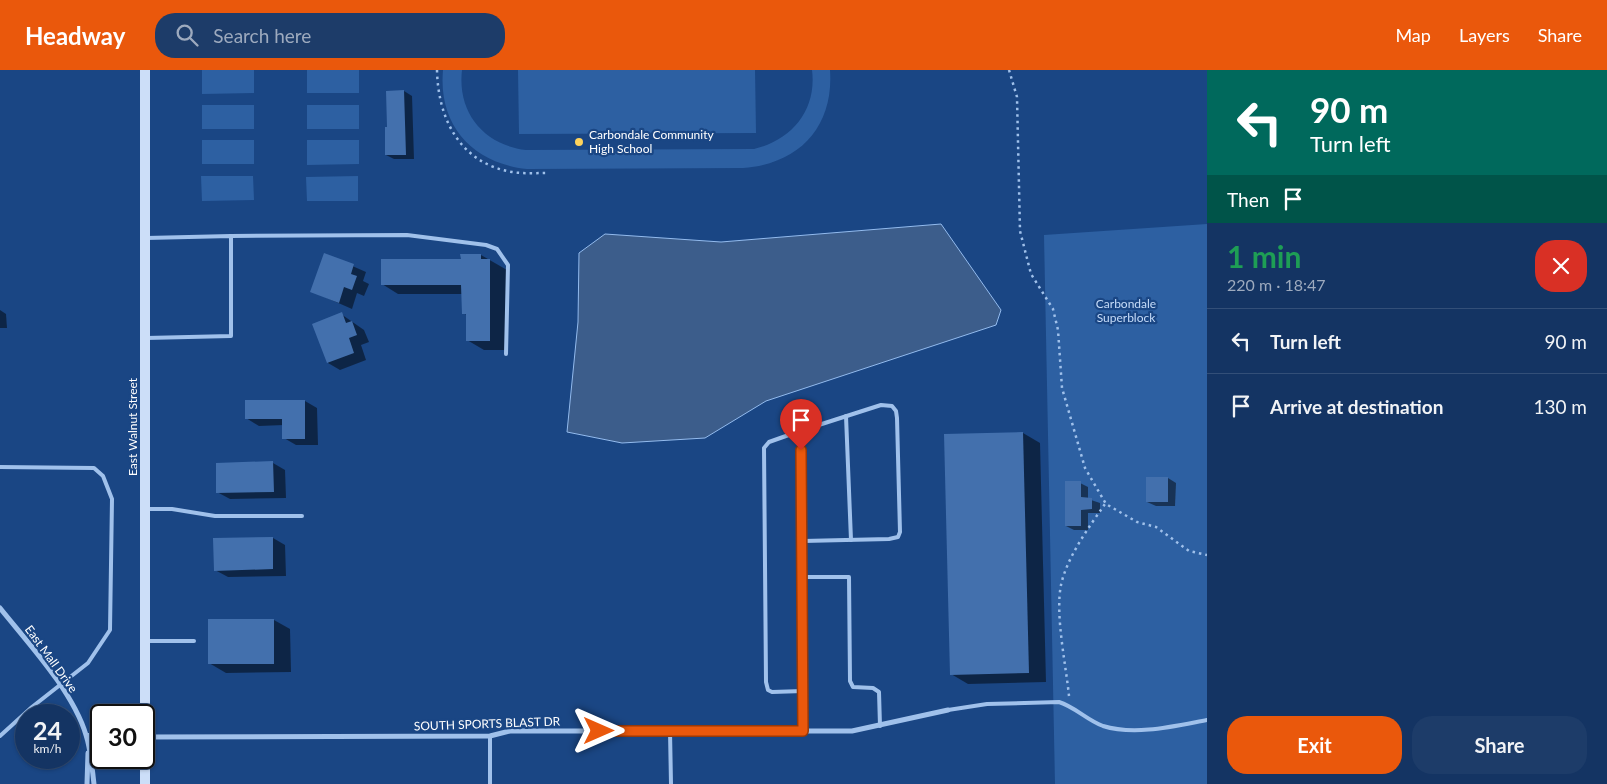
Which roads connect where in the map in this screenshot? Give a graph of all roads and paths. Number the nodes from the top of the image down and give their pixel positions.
1 (145, 70) edge
2 (438, 70) edge
3 (1009, 70) edge
4 (547, 173) dead end
5 (231, 236) junction
6 (146, 238) junction
7 (146, 338) junction
8 (506, 354) dead end
9 (846, 416) junction
10 (800, 431) junction
11 (0, 467) edge
12 (1106, 504) junction
13 (146, 509) junction
14 (302, 516) dead end
15 (851, 540) junction
16 (803, 542) junction
17 (1207, 555) edge
18 (803, 578) junction
19 (0, 608) edge
20 (145, 641) junction
21 (194, 641) dead end
22 (60, 686) junction
23 (803, 691) junction
24 (144, 704) edge
25 (1070, 705) junction
26 (948, 710) joint
27 (1207, 720) edge
28 (880, 726) junction
29 (670, 731) junction
30 (803, 731) junction
31 (86, 735) junction
32 (90, 735) edge
33 (0, 736) edge
34 (155, 736) edge
35 (490, 736) junction
36 (88, 743) junction
37 (145, 769) edge
38 (87, 784) edge
39 (94, 784) edge
40 (145, 784) edge
41 (490, 784) edge
42 (671, 784) edge

1 - 6 street, East Walnut Street
2 - 4 path
3 - 12 path
5 - 6 lane
5 - 7 lane
5 - 8 lane
6 - 7 street, East Walnut Street
7 - 13 street, East Walnut Street
9 - 10 lane
9 - 15 lane
9 - 15 lane
10 - 16 lane
10 - 23 lane
11 - 22 lane
12 - 17 path
12 - 25 path
13 - 14 lane
13 - 20 street, East Walnut Street
15 - 16 lane
16 - 18 lane
18 - 23 lane
18 - 28 lane
19 - 22 street, East Mall Drive
20 - 21 lane
20 - 24 street, East Walnut Street
22 - 31 street, East Mall Drive
22 - 33 lane
23 - 30 lane
25 - 26 lane
25 - 27 lane
26 - 28 street, SOUTH SPORTS BLAST DR
28 - 30 street, SOUTH SPORTS BLAST DR
29 - 30 street, SOUTH SPORTS BLAST DR
29 - 35 street, SOUTH SPORTS BLAST DR
29 - 42 lane
31 - 32 lane
31 - 36 street, East Mall Drive
34 - 35 street, SOUTH SPORTS BLAST DR
35 - 41 lane
36 - 38 street
36 - 39 street, East Mall Drive
37 - 40 street, East Walnut Street

